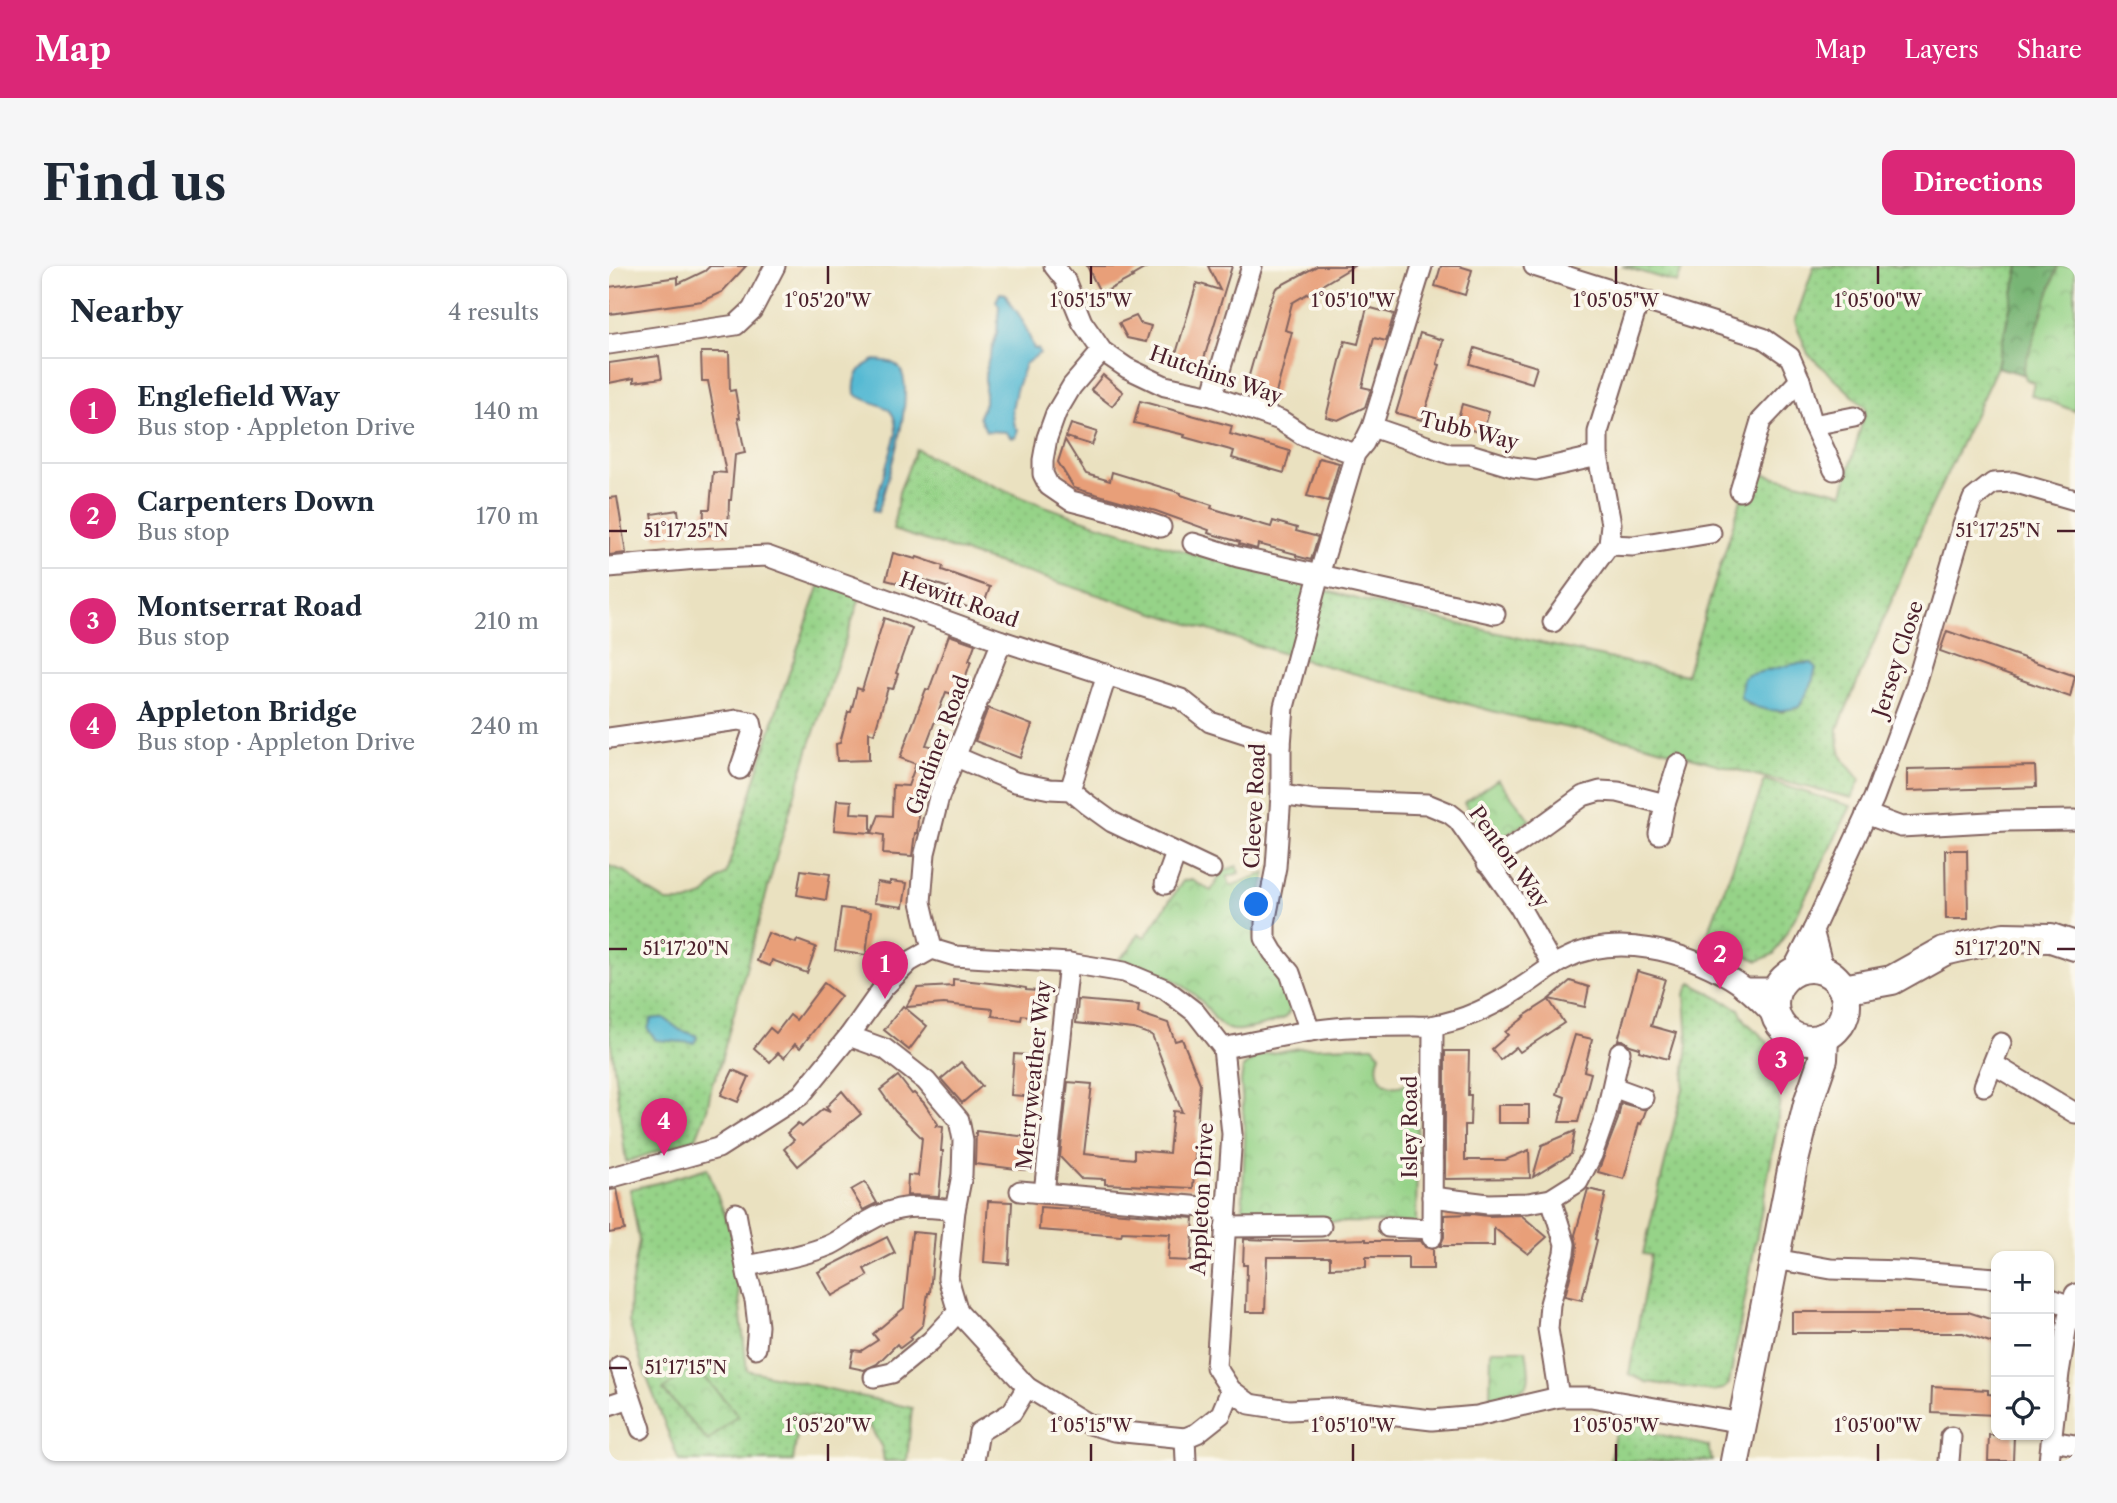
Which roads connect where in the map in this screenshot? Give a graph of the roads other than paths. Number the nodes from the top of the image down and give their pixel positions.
1 (775, 266) edge
2 (1054, 266) edge
3 (1252, 266) edge
4 (1422, 266) edge
5 (1534, 266) edge
6 (1639, 300) junction
7 (609, 344) edge
8 (1102, 351) junction
9 (1800, 380) junction
10 (1212, 396) junction
11 (1854, 417) dead end
12 (1813, 425) junction
13 (1372, 427) junction
14 (1355, 454) junction
15 (1598, 456) junction
16 (1833, 470) dead end
17 (1740, 491) dead end
18 (2075, 500) edge
19 (1161, 527) dead end
20 (1711, 533) dead end
21 (1193, 542) dead end
22 (1609, 545) junction
23 (609, 567) edge
24 (1319, 575) junction
25 (1495, 614) dead end
26 (1553, 622) dead end
27 (1002, 641) junction
28 (1107, 674) junction
29 (609, 738) edge
30 (1281, 745) junction
31 (954, 756) junction
32 (1678, 764) dead end
33 (740, 769) dead end
34 (1070, 790) junction
35 (1281, 795) junction
36 (1665, 804) junction
37 (1866, 814) junction
38 (2075, 820) edge
39 (1659, 834) dead end
40 (1176, 853) junction
41 (1487, 863) junction
42 (1210, 869) dead end
43 (1165, 884) dead end
44 (1813, 930) junction
45 (2075, 946) edge
46 (932, 949) junction
47 (1069, 963) junction
48 (1553, 966) junction
49 (1784, 981) junction
50 (1744, 988) junction
51 (1837, 992) junction
52 (1433, 1026) junction
53 (1310, 1031) junction
54 (1800, 1032) junction
55 (849, 1036) junction
56 (2001, 1043) dead end
57 (1223, 1048) junction
58 (1620, 1052) dead end
59 (1993, 1064) junction
60 (1985, 1086) dead end
61 (1613, 1087) junction
62 (1643, 1098) dead end
63 (2075, 1113) edge
64 (609, 1178) edge
65 (1020, 1191) dead end
66 (1044, 1193) junction
67 (1432, 1197) junction
68 (1551, 1199) junction
69 (955, 1210) junction
70 (736, 1213) dead end
71 (1226, 1218) junction
72 (1321, 1226) dead end
73 (1388, 1227) dead end
74 (1775, 1259) junction
75 (747, 1266) junction
76 (1991, 1278) edge
77 (2054, 1298) edge
78 (2073, 1300) edge
79 (958, 1312) junction
80 (756, 1348) dead end
81 (620, 1366) dead end
82 (874, 1377) dead end
83 (1027, 1387) junction
84 (1231, 1390) junction
85 (1559, 1397) junction
86 (630, 1398) junction
87 (609, 1405) edge
88 (1743, 1423) junction
89 (641, 1429) dead end
90 (1951, 1437) dead end
91 (1185, 1438) junction
92 (2052, 1441) junction
93 (2075, 1445) edge
94 (974, 1461) edge
95 (1186, 1461) edge
96 (1735, 1461) edge
97 (1949, 1461) edge
98 (2049, 1461) edge

1 - 7 street
2 - 8 street, Hutchins Way
3 - 10 street
4 - 13 street, Cleeve Road
5 - 6 street
6 - 9 street
6 - 15 street
8 - 10 street, Hutchins Way
8 - 19 street
9 - 12 street
9 - 17 street
10 - 14 street, Hutchins Way
11 - 12 street
12 - 16 street
13 - 14 street, Cleeve Road
13 - 15 street, Tubb Way
14 - 24 street, Cleeve Road
15 - 22 street
18 - 37 street, Jersey Close
20 - 22 street
21 - 24 street
22 - 26 street
23 - 27 street, Hewitt Road
24 - 25 street
24 - 30 street, Cleeve Road
27 - 28 street, Hewitt Road
27 - 31 street, Gardiner Road
28 - 30 street, Hewitt Road
28 - 34 street
29 - 33 street
30 - 35 street, Cleeve Road
31 - 34 street
31 - 46 street, Gardiner Road
32 - 36 street
34 - 40 street
35 - 41 street, Penton Way
35 - 53 street, Cleeve Road
36 - 39 street
36 - 41 street
37 - 38 street
37 - 44 street, Jersey Close
40 - 42 street
40 - 43 street
41 - 48 street, Penton Way
44 - 49 street, Jersey Close
44 - 51 street
45 - 51 street
46 - 47 street
46 - 55 street
47 - 57 street
47 - 66 street, Merryweather Way
48 - 50 street
48 - 52 street
49 - 50 street
49 - 51 street
49 - 54 street
50 - 54 street
51 - 54 street
52 - 53 street
52 - 67 street, Isley Road
53 - 57 street
54 - 74 street
55 - 64 street
55 - 69 street
56 - 59 street
57 - 71 street, Appleton Drive
58 - 61 street
59 - 60 street
59 - 63 street
61 - 62 street
61 - 68 street
65 - 66 street, Merryweather Way
66 - 71 street, Merryweather Way
67 - 68 street
67 - 73 street, Isley Road
68 - 85 street
69 - 75 street
69 - 79 street
70 - 75 street
71 - 72 street
71 - 84 street, Appleton Drive
74 - 76 street
74 - 88 street
75 - 80 street
77 - 78 street
78 - 92 street
79 - 82 street
79 - 83 street
81 - 86 street
83 - 91 street
83 - 94 street
84 - 85 street
84 - 91 street
85 - 88 street
86 - 87 street
86 - 89 street
88 - 96 street
90 - 97 street
91 - 95 street
92 - 93 street
92 - 98 street

